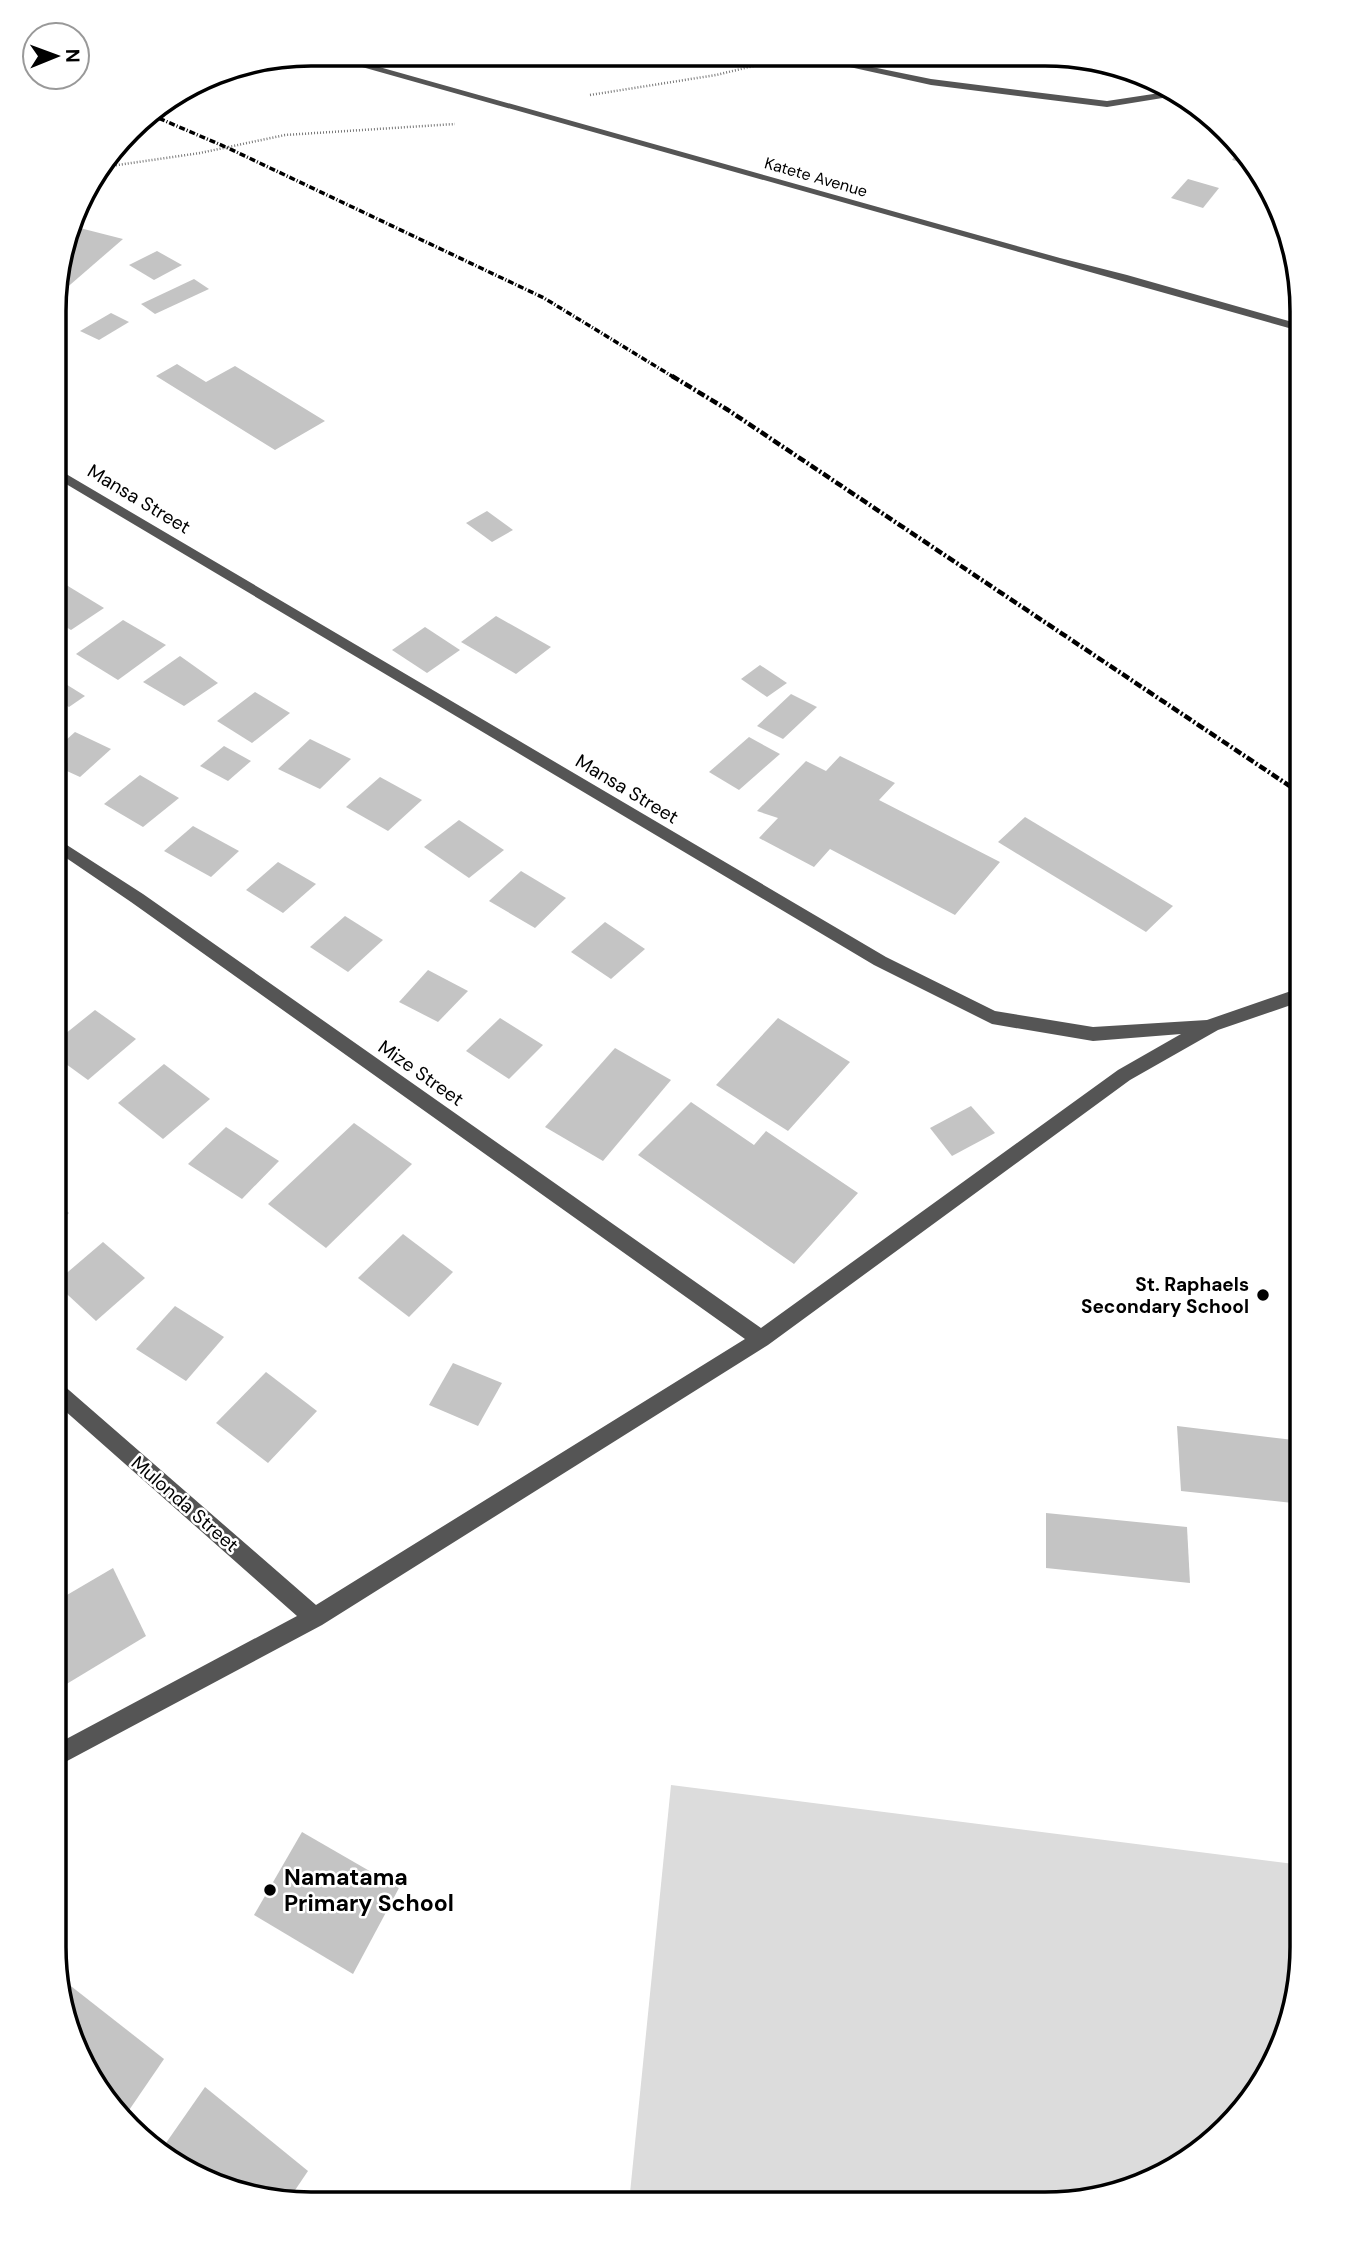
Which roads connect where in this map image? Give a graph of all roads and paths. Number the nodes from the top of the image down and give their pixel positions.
1 (372, 66) edge
2 (754, 66) edge
3 (853, 66) edge
4 (588, 95) dead end
5 (1161, 96) edge
6 (460, 123) dead end
7 (115, 165) edge
8 (1291, 326) edge
9 (66, 478) edge
10 (66, 851) edge
11 (1291, 998) edge
12 (1212, 1025) junction
13 (761, 1339) junction
14 (66, 1400) edge
15 (315, 1618) junction
16 (66, 1752) edge

1 - 8 street, Katete Avenue
2 - 4 path
3 - 5 street
6 - 7 path
9 - 12 street, Mansa Street
10 - 13 street, Mize Street
11 - 12 street
12 - 13 street
13 - 15 street
14 - 15 street, Mulonda Street
15 - 16 street

